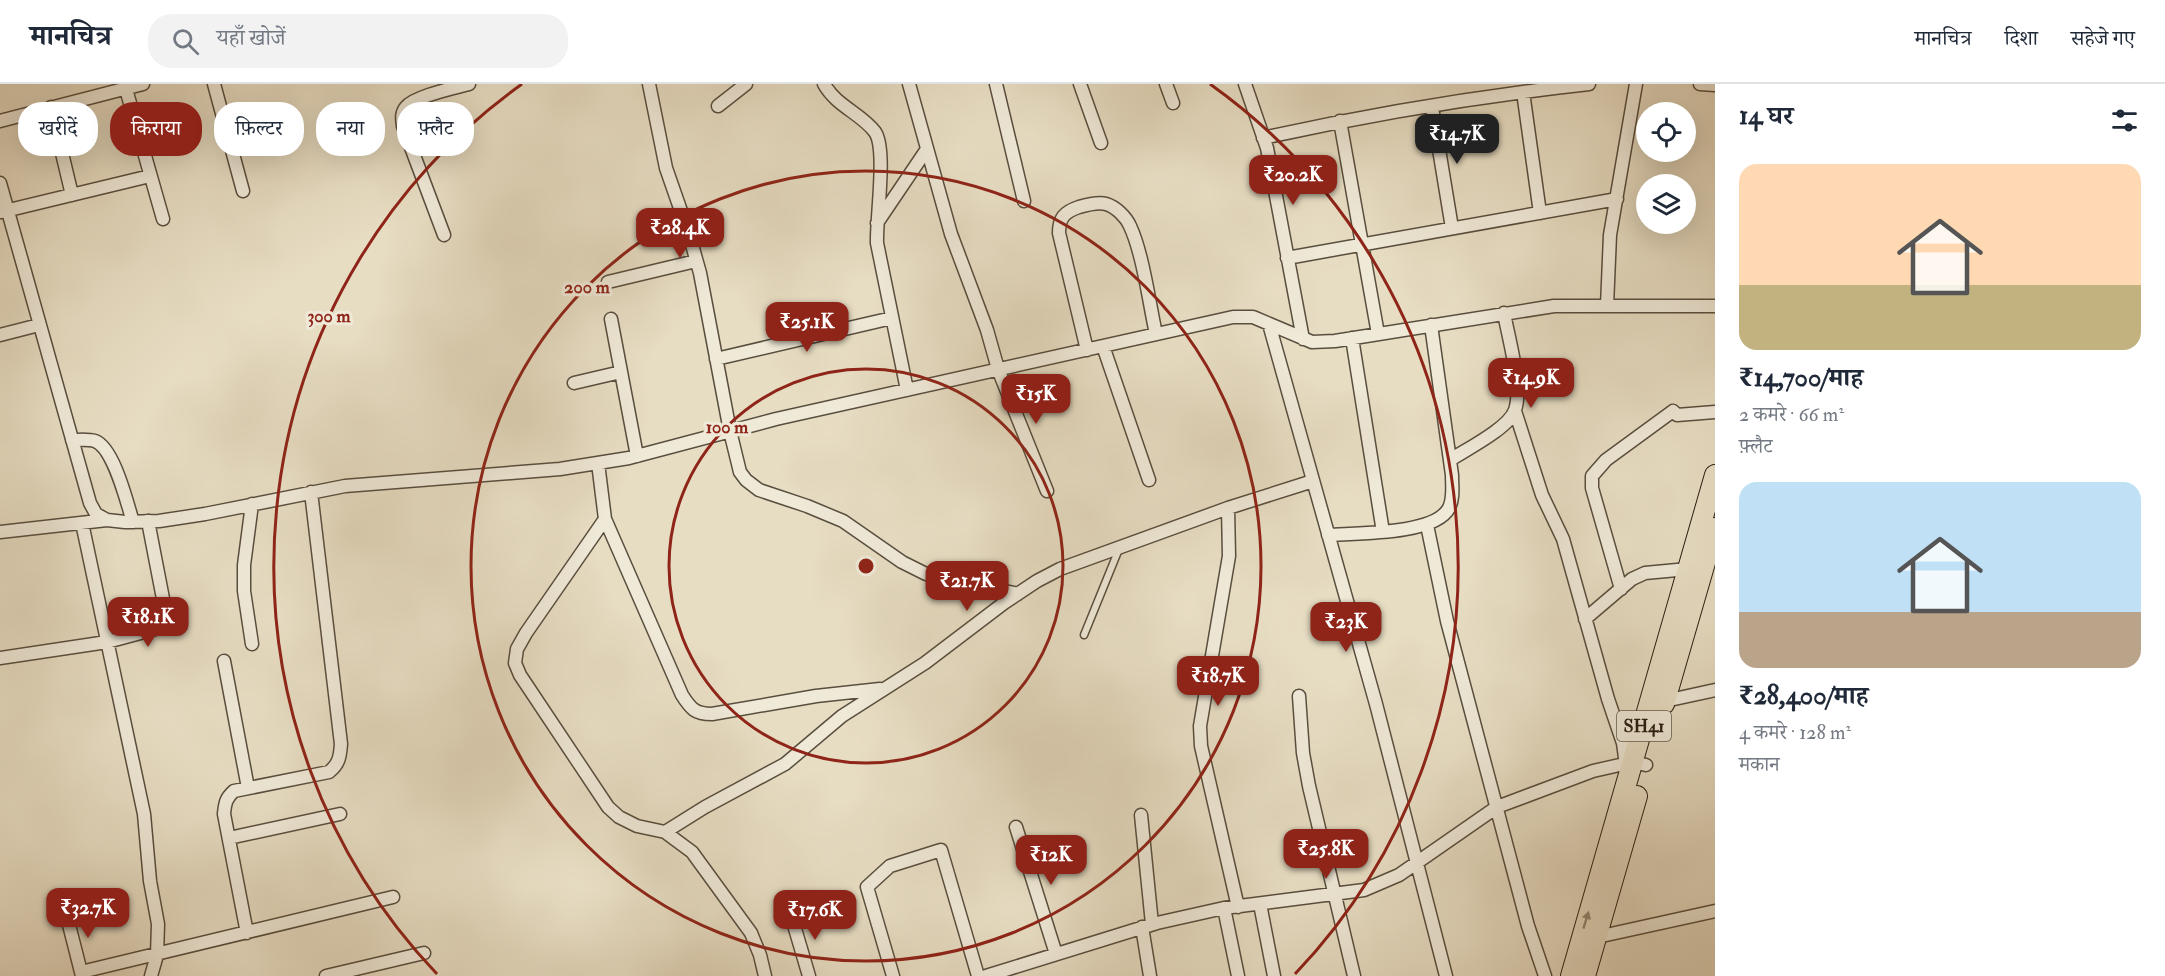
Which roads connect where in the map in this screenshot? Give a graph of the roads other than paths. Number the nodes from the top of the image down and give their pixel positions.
1 (143, 84) edge
2 (214, 84) edge
3 (469, 84) edge
4 (649, 84) edge
5 (746, 84) edge
6 (824, 84) edge
7 (909, 84) edge
8 (996, 84) edge
9 (1080, 84) edge
10 (1166, 84) edge
11 (1245, 84) edge
12 (1589, 84) edge
13 (1636, 84) edge
14 (1700, 84) edge
15 (1715, 85) edge
16 (126, 89) junction
17 (1522, 92) junction
18 (72, 102) edge
19 (1173, 103) dead end
20 (718, 106) dead end
21 (1432, 106) junction
22 (18, 116) edge
23 (0, 121) edge
24 (1341, 121) junction
25 (1263, 138) junction
26 (1101, 143) dead end
27 (927, 149) junction
28 (63, 156) edge
29 (150, 176) junction
30 (0, 183) edge
31 (243, 191) dead end
32 (72, 195) junction
33 (1617, 199) junction
34 (1024, 201) dead end
35 (4, 211) edge
36 (1540, 213) junction
37 (163, 219) dead end
38 (876, 224) junction
39 (1452, 228) junction
40 (444, 235) dead end
41 (1362, 244) junction
42 (1287, 258) junction
43 (696, 261) junction
44 (608, 282) dead end
45 (1607, 306) junction
46 (1715, 306) edge
47 (1504, 313) junction
48 (892, 318) junction
49 (611, 319) dead end
50 (1269, 324) junction
51 (39, 325) junction
52 (1431, 325) junction
53 (1156, 334) junction
54 (1377, 334) junction
55 (0, 335) edge
56 (1352, 338) junction
57 (1303, 339) junction
58 (1102, 346) junction
59 (1087, 350) junction
60 (716, 359) junction
61 (998, 369) junction
62 (621, 372) junction
63 (574, 383) dead end
64 (907, 390) junction
65 (1515, 411) junction
66 (1715, 412) edge
67 (730, 431) junction
68 (72, 440) junction
69 (637, 456) junction
70 (1450, 460) junction
71 (598, 463) junction
72 (1715, 475) edge
73 (1149, 480) dead end
74 (1312, 481) junction
75 (1047, 491) dead end
76 (311, 492) junction
77 (252, 504) junction
78 (1228, 508) junction
79 (605, 519) junction
80 (107, 520) junction
81 (148, 521) junction
82 (134, 522) junction
83 (82, 523) junction
84 (1427, 525) junction
85 (1715, 528) edge
86 (0, 532) edge
87 (1383, 532) junction
88 (1328, 535) junction
89 (1119, 548) junction
90 (1688, 569) junction
91 (1621, 590) junction
92 (1018, 594) junction
93 (1585, 620) junction
94 (1084, 634) dead end
95 (107, 642) junction
96 (252, 644) dead end
97 (0, 658) edge
98 (224, 662) dead end
99 (883, 688) junction
100 (1715, 690) edge
101 (1299, 696) dead end
102 (1665, 701) junction
103 (1635, 764) junction
104 (248, 788) junction
105 (1497, 807) junction
106 (340, 814) dead end
107 (1141, 815) dead end
108 (1016, 827) dead end
109 (665, 832) junction
110 (229, 838) junction
111 (1417, 862) junction
112 (1336, 894) junction
113 (393, 897) dead end
114 (1260, 904) junction
115 (1238, 907) junction
116 (1224, 908) junction
117 (65, 909) dead end
118 (1715, 911) edge
119 (791, 915) dead end
120 (1147, 926) junction
121 (247, 933) junction
122 (1597, 937) junction
123 (424, 953) dead end
124 (1056, 954) junction
125 (157, 955) junction
126 (81, 974) edge
127 (151, 976) edge
128 (326, 976) edge
129 (765, 976) edge
130 (809, 976) edge
131 (892, 976) edge
132 (978, 976) edge
133 (986, 976) edge
134 (1150, 976) edge
135 (1238, 976) edge
136 (1274, 976) edge
137 (1354, 976) edge
138 (1446, 976) edge
139 (1545, 976) edge
140 (1571, 976) edge
141 (1585, 976) edge

1 - 16 street
2 - 31 street
3 - 40 street
4 - 43 street
5 - 20 street
6 - 38 street
7 - 27 street
8 - 34 street
9 - 26 street
10 - 19 street
11 - 25 street
12 - 17 street
13 - 33 street
14 - 15 street
16 - 18 street
16 - 29 street
17 - 21 street
17 - 36 street
21 - 24 street
21 - 39 street
22 - 23 street
24 - 25 street
24 - 41 street
25 - 42 street
27 - 38 street
27 - 61 street
28 - 32 street
29 - 32 street
29 - 37 street
30 - 35 street
32 - 35 street
33 - 36 street
33 - 45 street
35 - 51 street
36 - 39 street
38 - 48 street
39 - 41 street
41 - 42 street
41 - 54 street
42 - 57 street
43 - 44 street
43 - 60 street
45 - 46 street
45 - 47 street
47 - 52 street
47 - 65 street
48 - 60 street
48 - 64 street
49 - 62 street
50 - 53 street
50 - 57 street
50 - 74 street
51 - 55 street
51 - 68 street
52 - 54 street
52 - 70 street
53 - 58 street
53 - 59 street
54 - 56 street
56 - 57 street
56 - 87 street
58 - 59 street
58 - 73 street
59 - 61 street
60 - 67 street
61 - 64 street
61 - 75 street
62 - 63 street
62 - 69 street
64 - 67 street
65 - 70 street
65 - 93 street
66 - 91 street
67 - 69 street
67 - 92 street
68 - 80 street
68 - 82 street
69 - 71 street
70 - 84 street
71 - 76 street
71 - 79 street
72 - 90 main road, SH41
74 - 78 street
74 - 88 street
76 - 77 street
76 - 104 street
77 - 81 street
77 - 96 street
78 - 89 street
78 - 115 street
79 - 99 street
79 - 109 street
80 - 82 street
80 - 83 street
81 - 82 street
81 - 95 street
83 - 86 street
83 - 95 street
84 - 87 street
84 - 105 street
85 - 102 main road, SH41
87 - 88 street
88 - 111 street
89 - 92 street
89 - 94 lane
90 - 91 street
90 - 103 main road, SH41
91 - 93 street
92 - 99 street
93 - 103 street
95 - 97 street
95 - 125 street
98 - 104 street
99 - 109 street
100 - 102 street
101 - 112 street
102 - 103 main road, SH41
103 - 105 street
103 - 122 main road, SH41
140 -> 103 main road, SH41
104 - 110 street
105 - 111 street
105 - 139 street
106 - 110 street
107 - 120 street
108 - 124 street
109 - 129 street
110 - 121 street
111 - 112 street
111 - 138 street
112 - 114 street
112 - 137 street
113 - 121 street
114 - 115 street
114 - 136 street
115 - 116 street
116 - 120 street
116 - 135 street
117 - 126 street
118 - 122 street
119 - 130 street
120 - 124 street
120 - 134 street
121 - 125 street
122 - 141 main road, SH41
123 - 128 street
124 - 133 street
125 - 126 street
125 - 127 street
131 - 132 street

